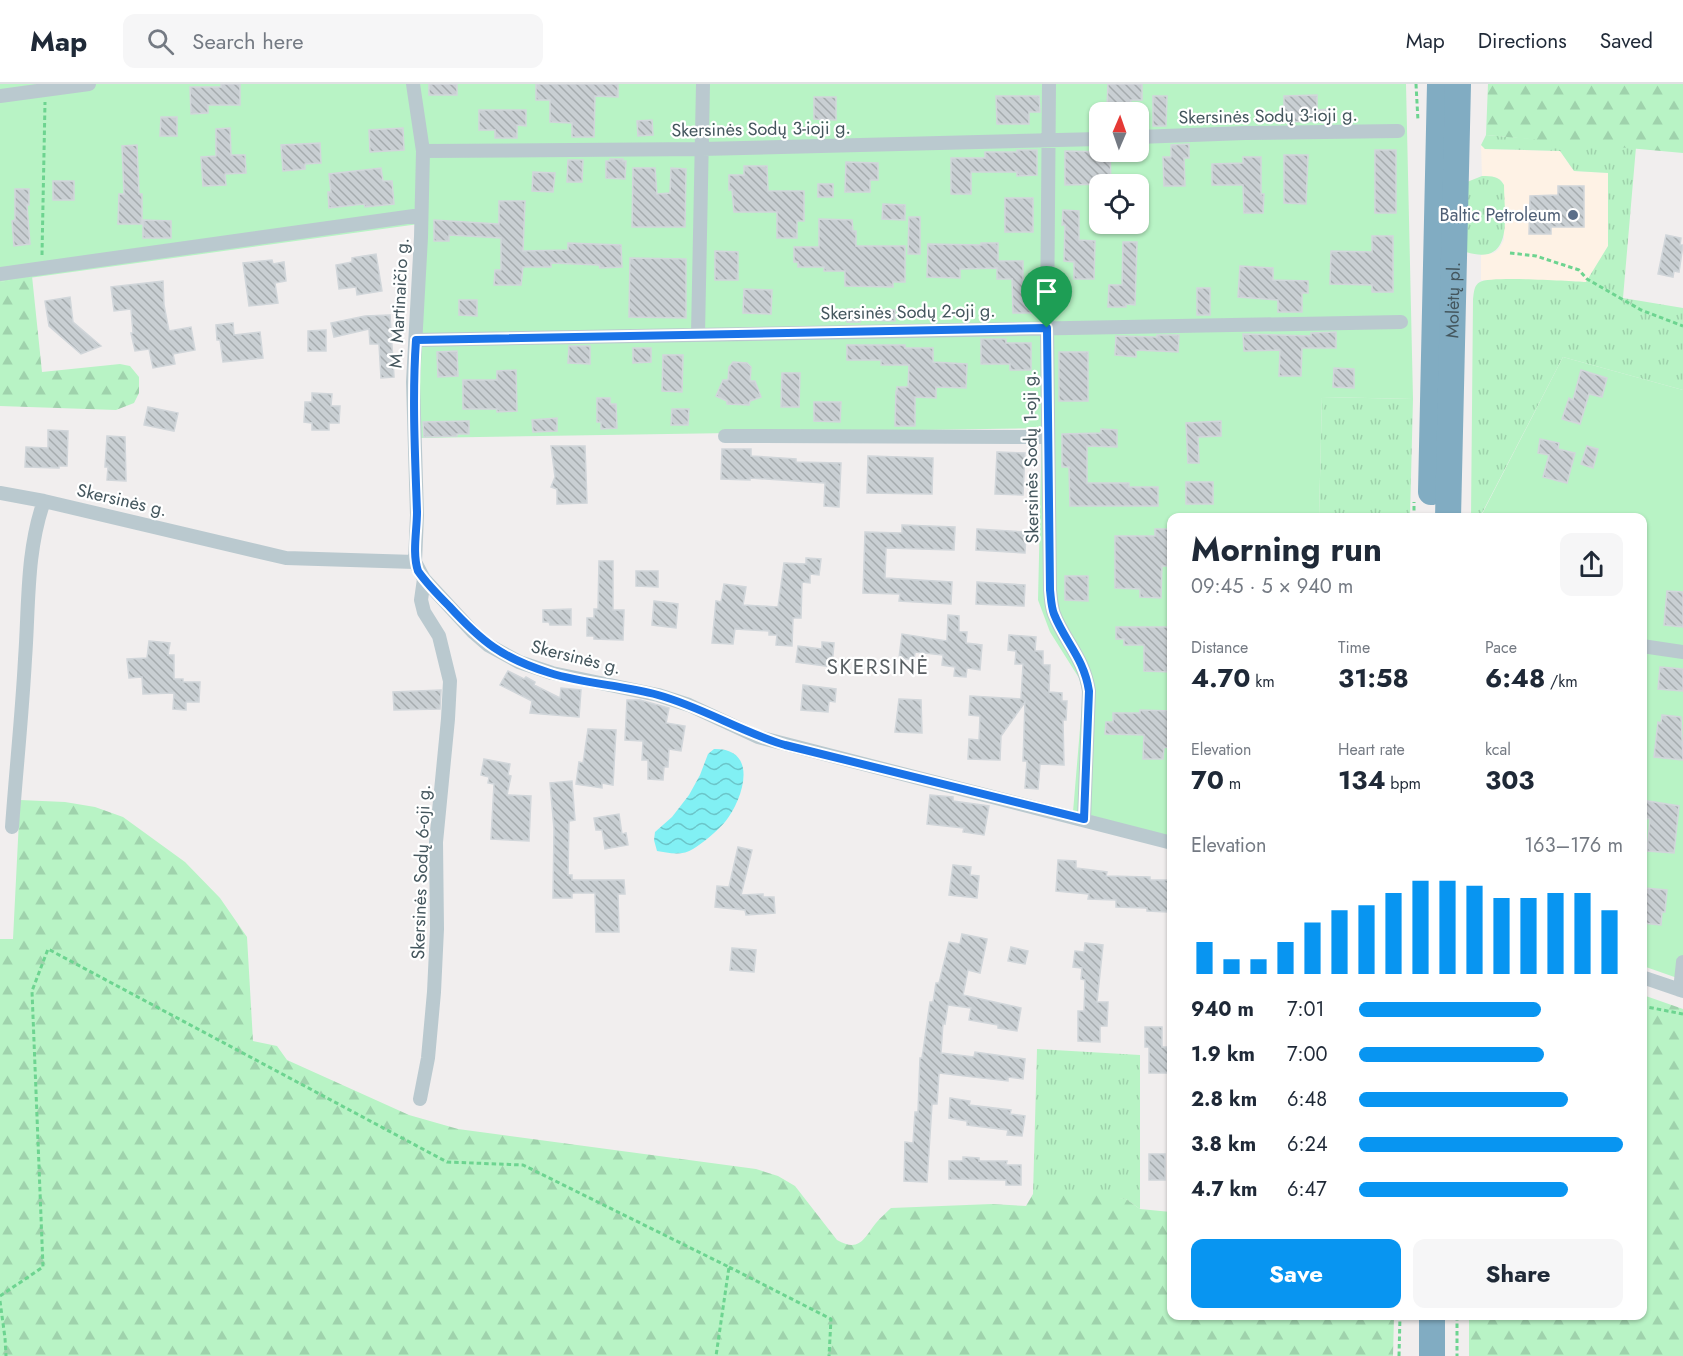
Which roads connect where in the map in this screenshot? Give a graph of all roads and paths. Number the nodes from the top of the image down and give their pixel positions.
1 (89, 84) edge
2 (413, 84) edge
3 (703, 84) edge
4 (1049, 84) edge
5 (1440, 84) edge
6 (1458, 84) edge
7 (45, 87) edge
8 (0, 96) edge
9 (1398, 131) dead end
10 (1149, 137) edge
11 (1089, 139) edge
12 (1049, 141) junction
13 (702, 149) junction
14 (423, 151) junction
15 (422, 215) junction
16 (1510, 253) dead end
17 (42, 268) junction
18 (0, 274) edge
19 (1401, 322) dead end
20 (1683, 326) edge
21 (1047, 328) junction
22 (698, 334) junction
23 (416, 340) junction
24 (725, 436) dead end
25 (1048, 437) junction
26 (0, 493) edge
27 (44, 501) junction
28 (1430, 513) edge
29 (1448, 513) edge
30 (415, 562) junction
31 (424, 579) junction
32 (1647, 647) edge
33 (1683, 652) edge
34 (1084, 819) junction
35 (12, 827) dead end
36 (1167, 842) edge
37 (1683, 962) edge
38 (1647, 979) edge
39 (1682, 991) edge
40 (1647, 1007) edge
41 (1683, 1014) edge
42 (420, 1099) dead end
43 (729, 1267) junction
44 (0, 1296) edge
45 (0, 1301) edge
46 (1400, 1320) edge
47 (1415, 1320) edge
48 (1432, 1320) edge
49 (1457, 1320) edge
50 (6, 1356) edge
51 (716, 1356) edge
52 (829, 1356) edge
53 (1399, 1356) edge
54 (1414, 1356) edge
55 (1431, 1356) edge
56 (1457, 1356) edge

1 - 7 street
2 - 14 street, M. Martinaičio g.
3 - 13 street
4 - 12 street, Skersinės Sodų 1-oji g.
5 - 28 highway, Molėtų pl.
6 - 29 highway, Molėtų pl.
7 - 8 street
7 - 17 path
9 - 10 street, Skersinės Sodų 3-ioji g.
11 - 12 street, Skersinės Sodų 3-ioji g.
12 - 13 street, Skersinės Sodų 3-ioji g.
12 - 21 street, Skersinės Sodų 1-oji g.
13 - 14 street, Skersinės Sodų 3-ioji g.
13 - 22 street
14 - 15 street, M. Martinaičio g.
15 - 17 street
15 - 23 street, M. Martinaičio g.
16 - 20 path
17 - 18 street
19 - 21 street, Skersinės Sodų 2-oji g.
21 - 22 street, Skersinės Sodų 2-oji g.
21 - 25 street, Skersinės Sodų 1-oji g.
22 - 23 street, Skersinės Sodų 2-oji g.
23 - 30 street, M. Martinaičio g.
24 - 25 street
25 - 34 street, Skersinės Sodų 1-oji g.
26 - 27 street, Skersinės g.
27 - 30 street, Skersinės g.
27 - 35 street
30 - 31 street, Skersinės g.
31 - 34 street, Skersinės g.
31 - 42 street, Skersinės Sodų 6-oji g.
32 - 33 street
34 - 36 street, Skersinės g.
37 - 39 street
38 - 39 street
40 - 41 path
43 - 44 path
43 - 51 path
43 - 52 path
45 - 50 path
46 - 53 path
47 - 54 highway
48 - 55 highway
49 - 56 path

